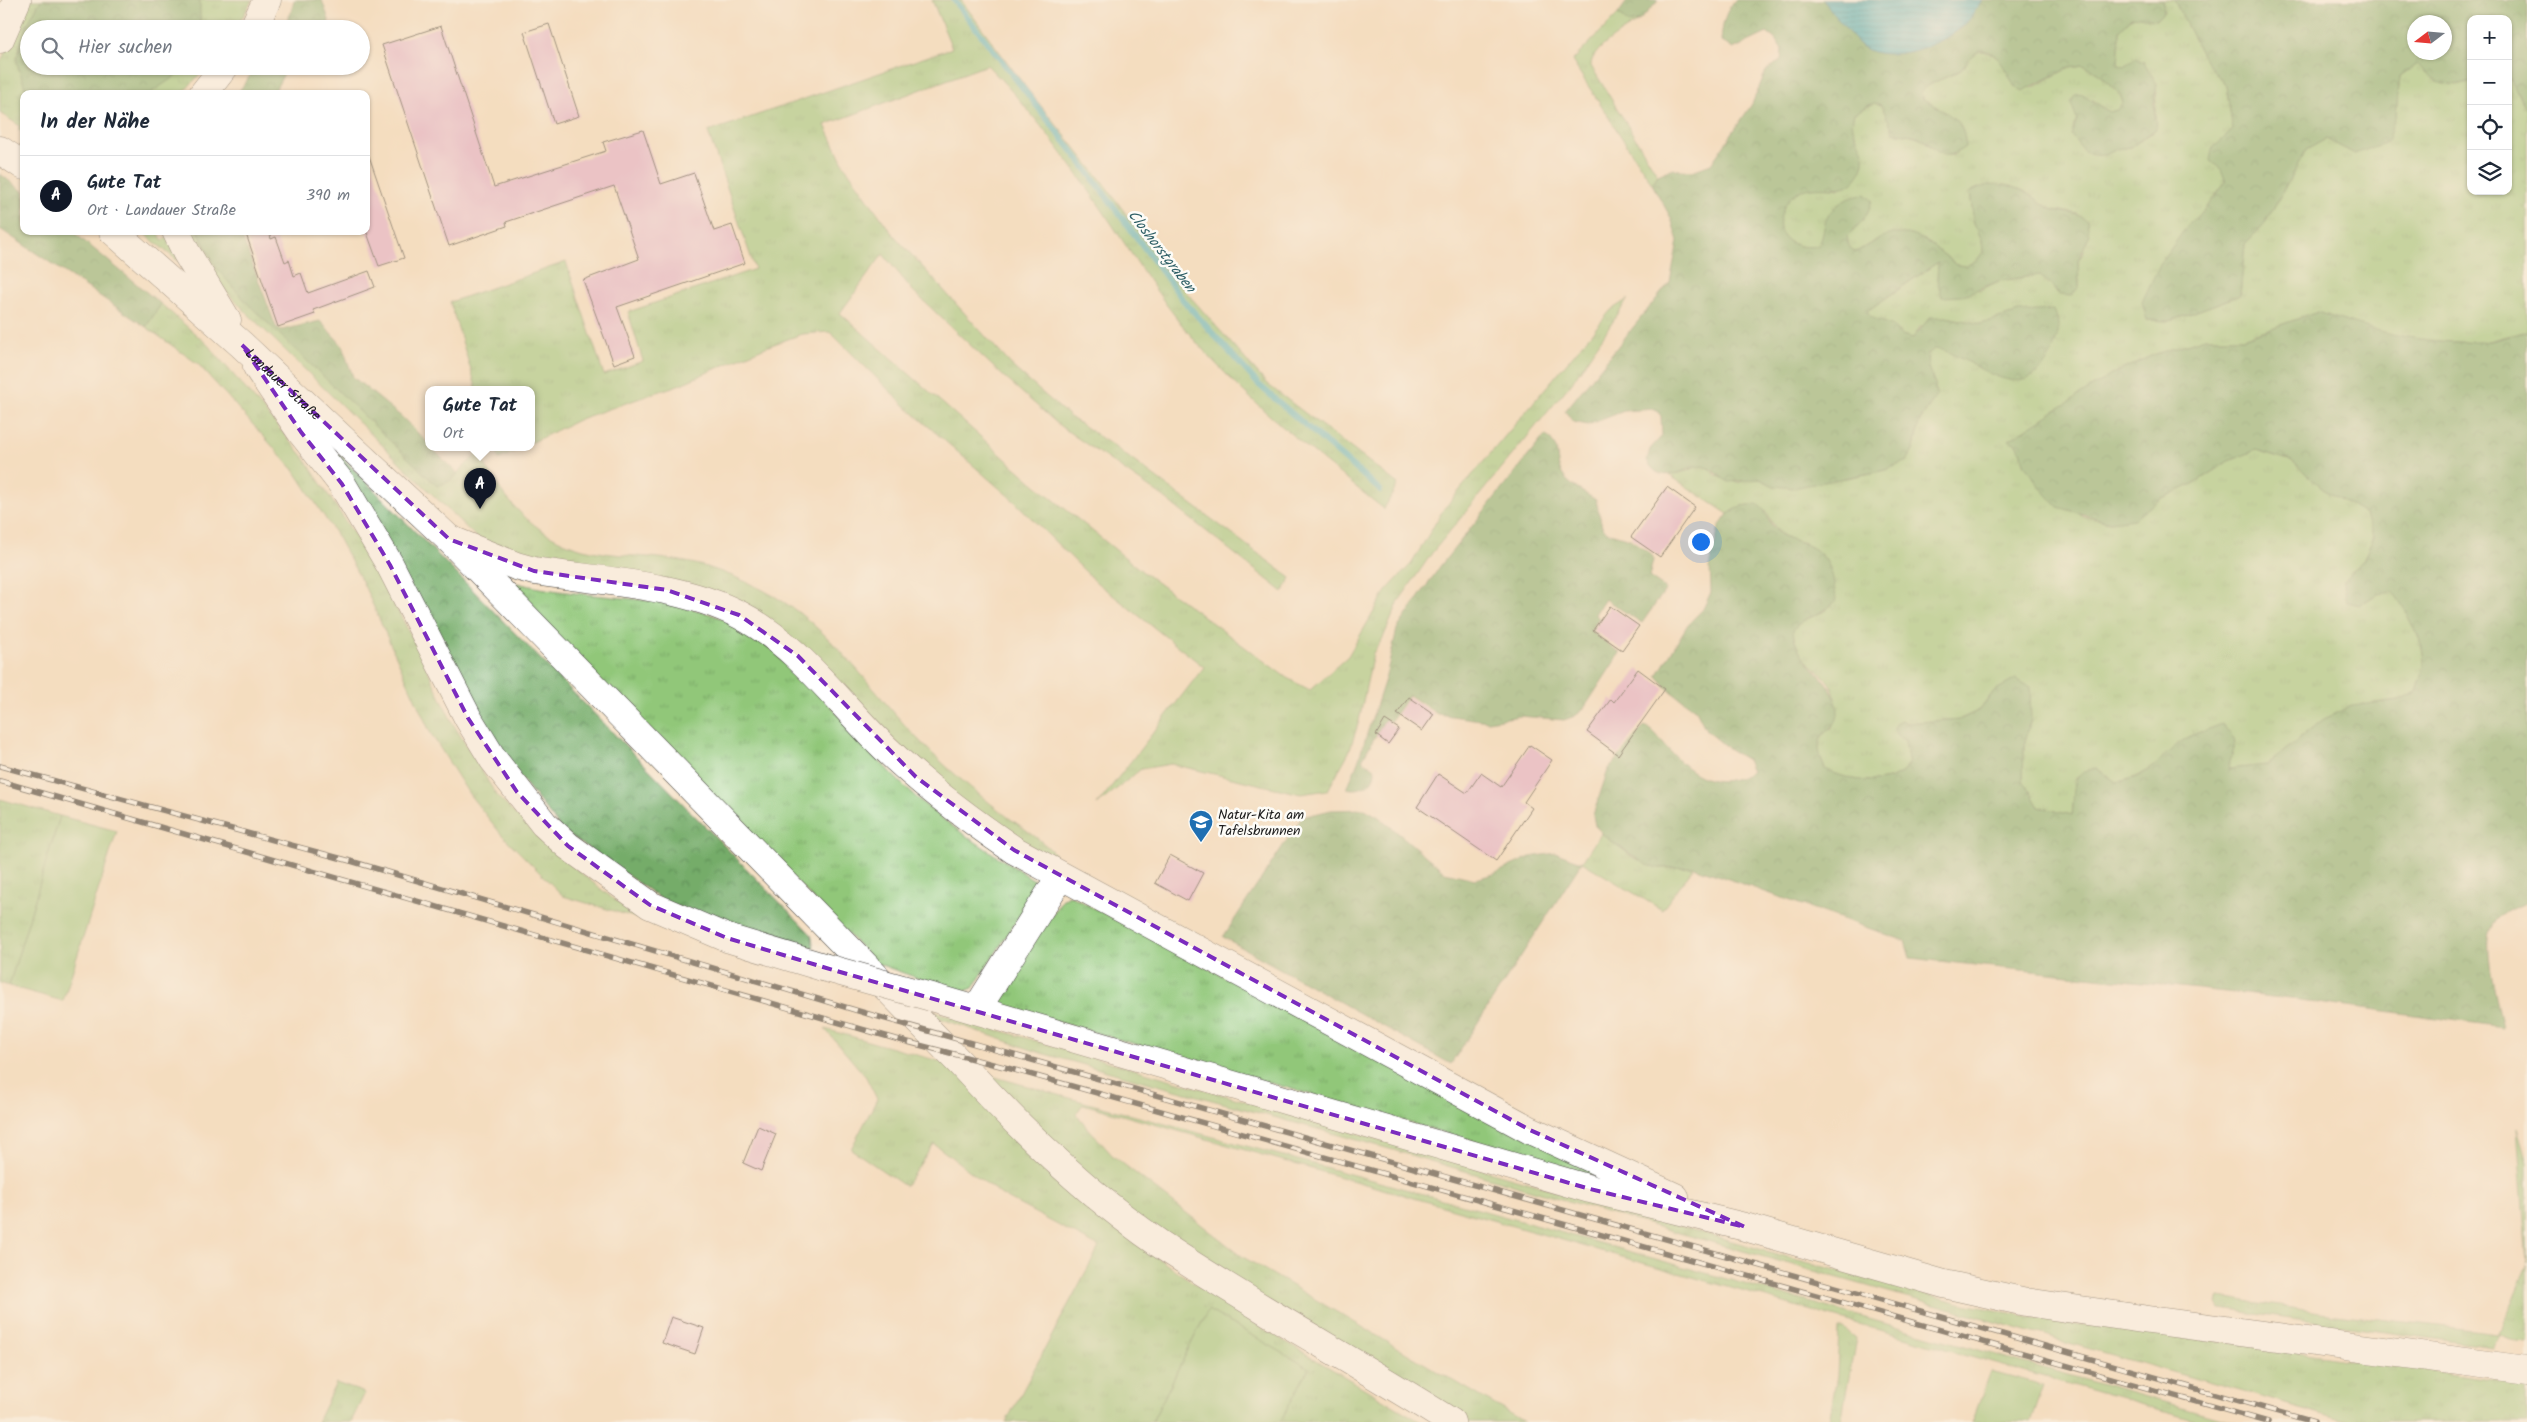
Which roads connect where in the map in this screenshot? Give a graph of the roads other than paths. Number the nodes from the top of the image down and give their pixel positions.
1 (17, 0) edge
2 (267, 0) edge
3 (257, 20) edge
4 (0, 39) edge
5 (218, 75) edge
6 (206, 90) edge
7 (118, 235) edge
8 (178, 235) edge
9 (242, 344) junction
10 (449, 540) junction
11 (1060, 877) junction
12 (976, 1010) junction
13 (1745, 1227) junction
14 (2527, 1370) edge
15 (1451, 1422) edge

1 - 4 main road
2 - 3 main road
5 - 6 main road
7 - 9 main road, Landauer Straße
8 - 9 main road
9 - 10 main road, Landauer Straße
9 - 12 main road, bridge
10 - 11 main road
10 - 15 main road, Landauer Straße
11 - 12 main road
11 - 13 main road
12 - 13 main road
13 - 14 main road

